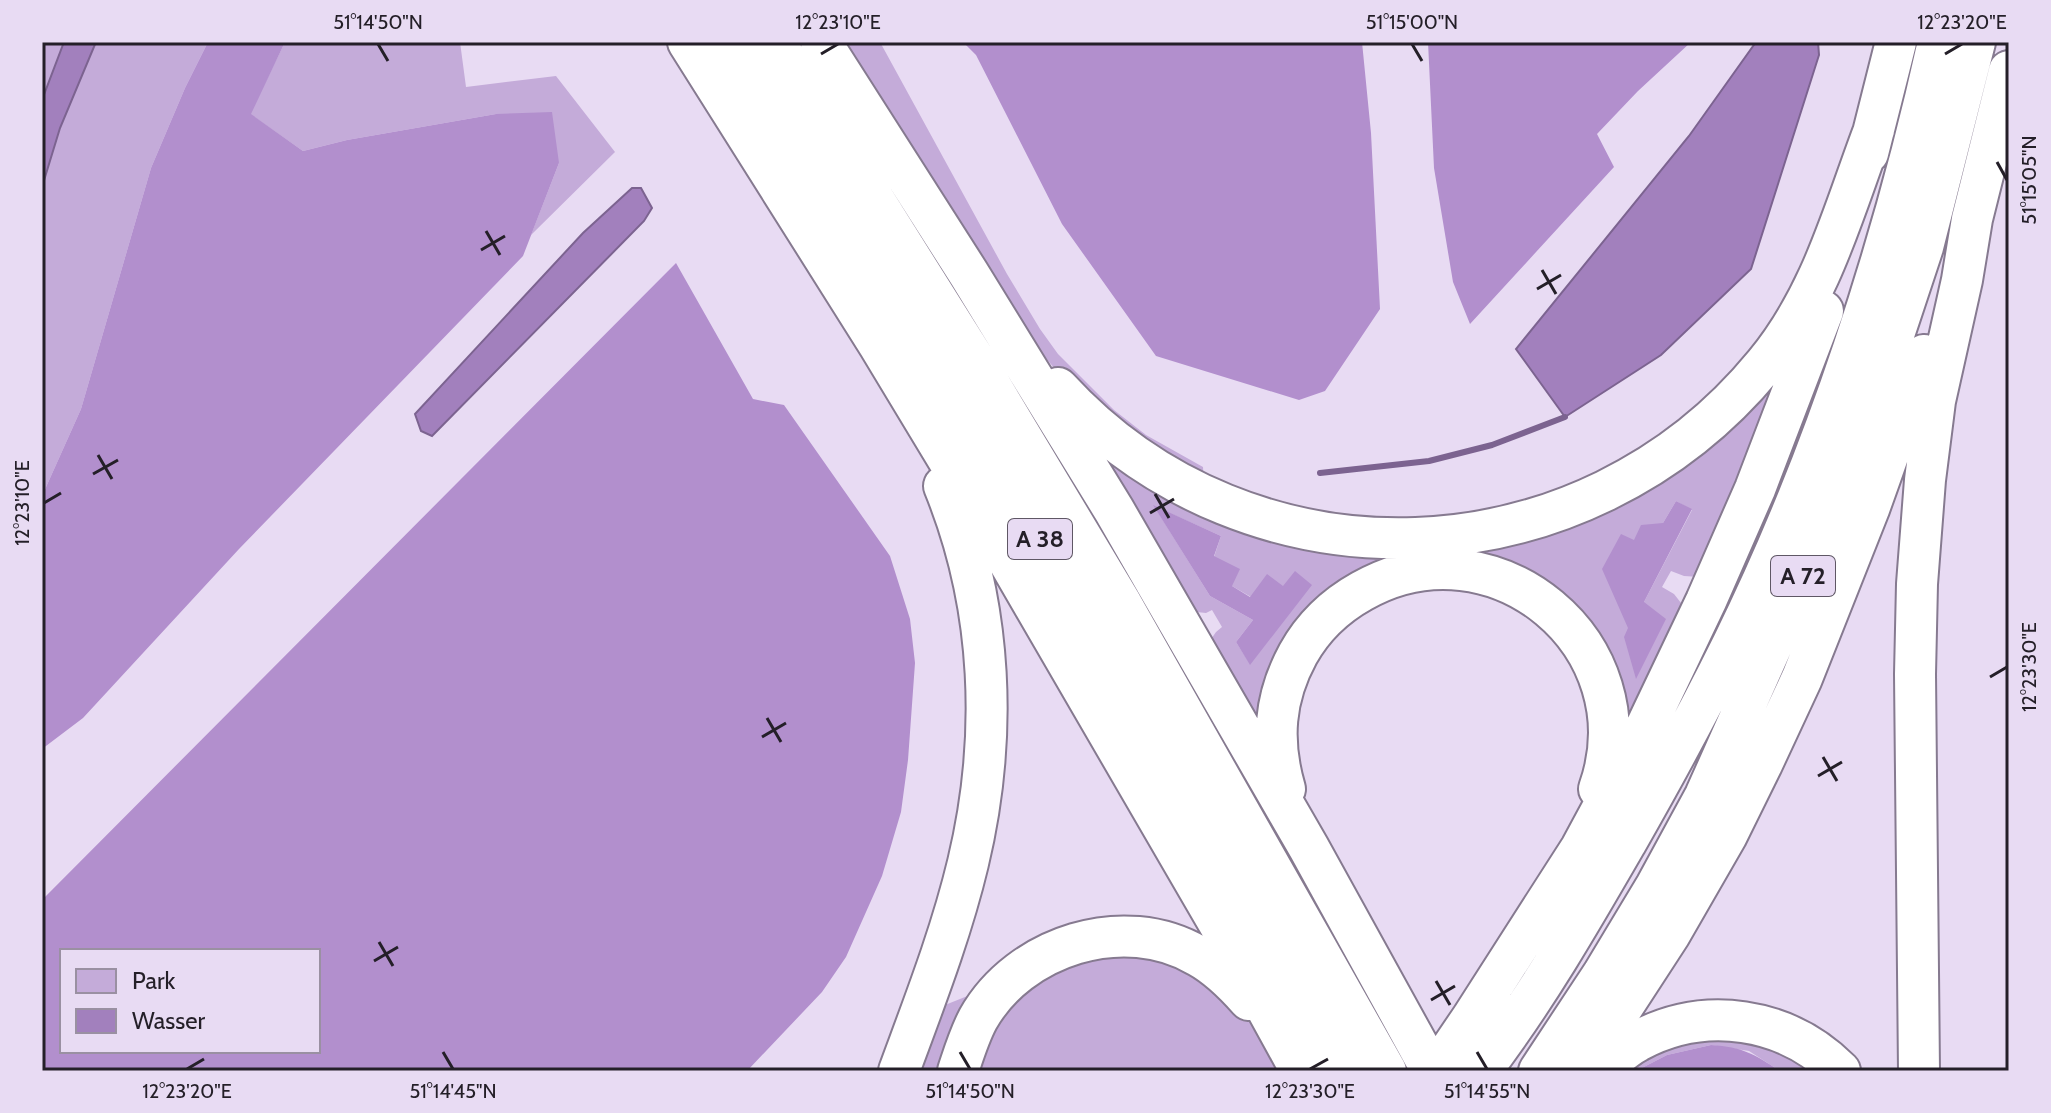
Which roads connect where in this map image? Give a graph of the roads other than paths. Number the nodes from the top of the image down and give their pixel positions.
1 (688, 42) edge
2 (732, 42) edge
3 (775, 42) edge
4 (821, 42) edge
5 (1896, 42) edge
6 (1938, 42) edge
7 (1975, 42) edge
8 (2009, 71) edge
9 (1874, 130) junction
10 (1972, 219) junction
11 (982, 296) junction
12 (879, 345) junction
13 (1309, 848) junction
14 (1581, 848) junction
15 (1282, 1035) junction
16 (1487, 1064) edge
17 (899, 1071) edge
18 (958, 1071) edge
19 (1301, 1071) edge
20 (1345, 1071) edge
21 (1386, 1071) edge
22 (1434, 1071) edge
23 (1539, 1071) edge
24 (1581, 1071) edge
25 (1598, 1071) edge
26 (1840, 1071) edge
27 (1919, 1071) edge

1 - 12 highway
2 - 20 highway, A 38
3 - 21 highway, A 38
4 - 11 highway
5 - 9 highway
6 - 16 highway, A 72
7 - 23 highway, A 72
8 - 10 highway
9 - 11 highway
9 - 14 highway
10 - 24 highway
10 - 27 highway
11 - 13 highway
12 - 15 highway
12 - 17 highway
13 - 14 highway
13 - 22 highway
14 - 22 highway
15 - 18 highway
15 - 19 highway
25 - 26 highway

